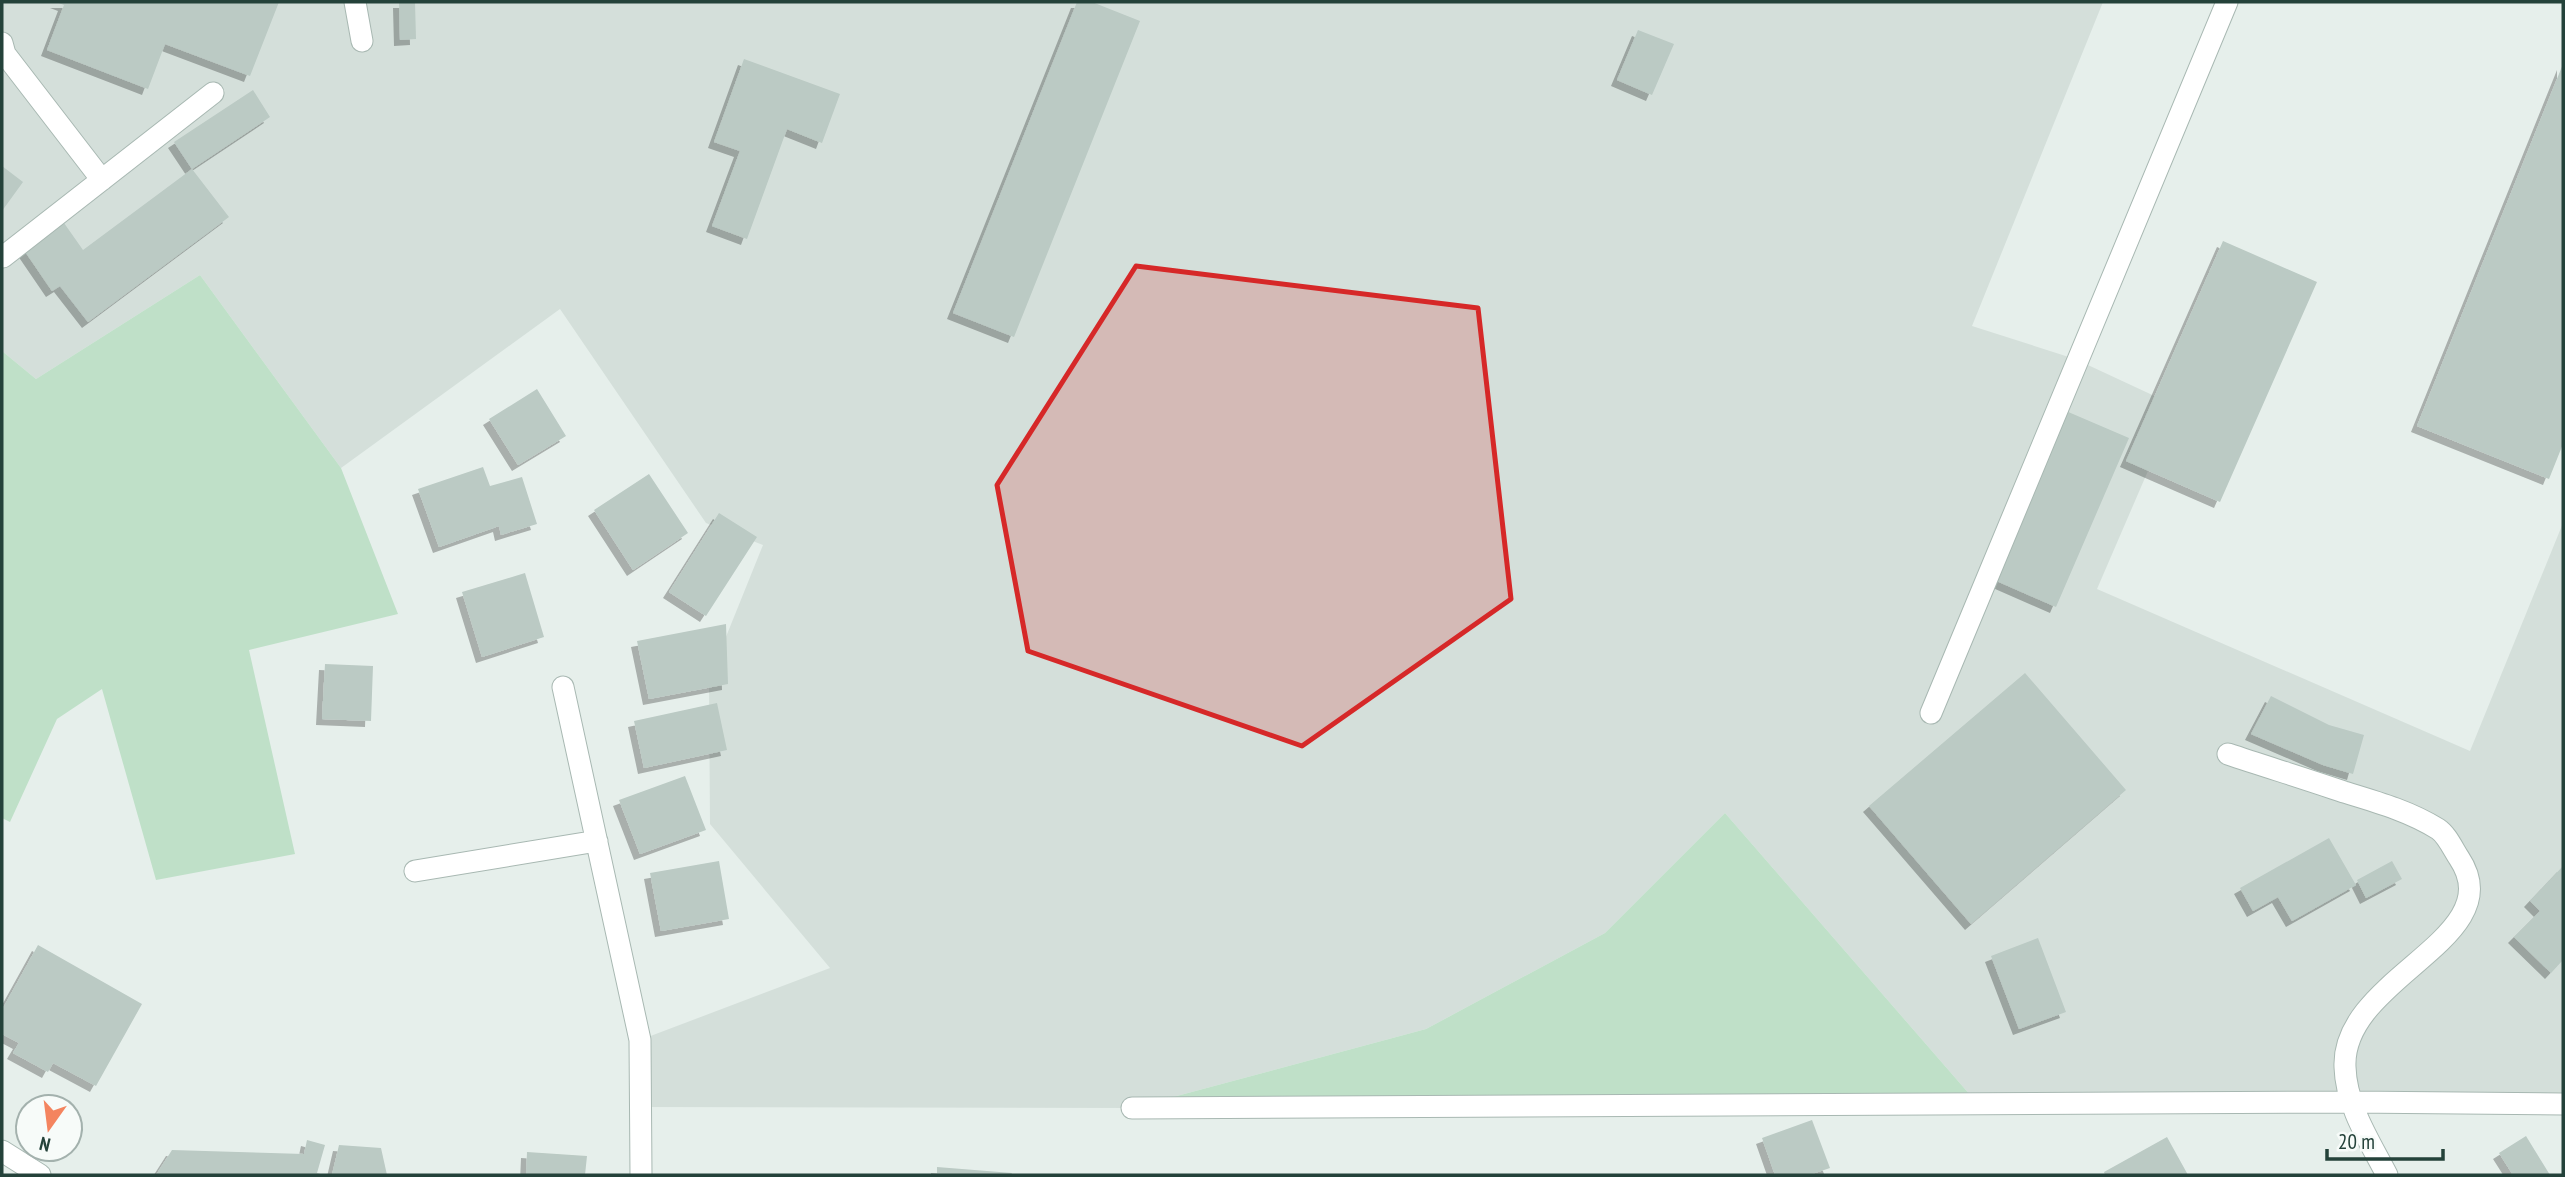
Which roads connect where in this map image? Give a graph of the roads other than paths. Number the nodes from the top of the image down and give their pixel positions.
1 (355, 2) edge
2 (2227, 2) edge
3 (362, 41) dead end
4 (2, 43) edge
5 (212, 93) dead end
6 (102, 180) junction
7 (3, 257) edge
8 (563, 687) dead end
9 (1931, 713) dead end
10 (2228, 754) dead end
11 (597, 841) junction
12 (415, 871) dead end
13 (2351, 1102) junction
14 (2563, 1104) edge
15 (1132, 1108) dead end
16 (2, 1151) edge
17 (40, 1175) edge
18 (641, 1175) edge
19 (2386, 1175) edge

1 - 3 street
2 - 9 street
4 - 6 street
5 - 6 street
6 - 7 street
8 - 11 street
10 - 13 street
11 - 12 street
11 - 18 street
13 - 14 street
13 - 15 street
13 - 19 street
16 - 17 street

